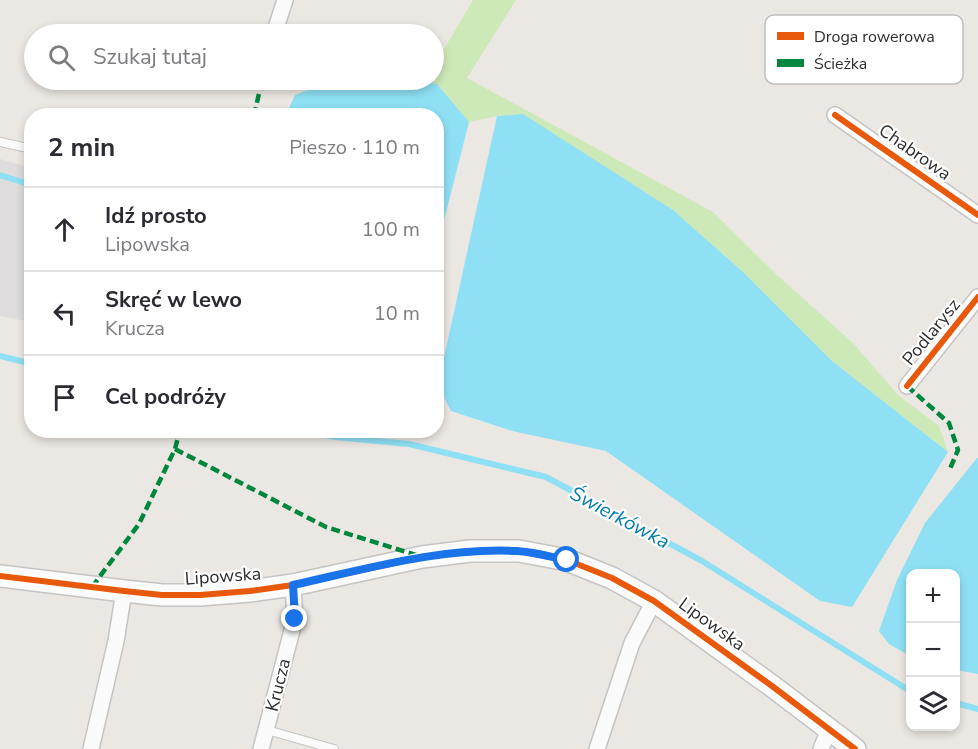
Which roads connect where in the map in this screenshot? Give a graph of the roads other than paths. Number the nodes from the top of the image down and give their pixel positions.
1 (285, 0) edge
2 (277, 24) edge
3 (835, 115) dead end
4 (0, 142) edge
5 (24, 147) edge
6 (978, 214) edge
7 (978, 297) edge
8 (907, 386) dead end
9 (0, 576) edge
10 (293, 585) junction
11 (124, 591) junction
12 (654, 601) junction
13 (267, 730) junction
14 (825, 739) edge
15 (91, 749) edge
16 (261, 749) edge
17 (334, 749) edge
18 (597, 749) edge
19 (855, 749) edge

1 - 2 street
3 - 6 street, Chabrowa
4 - 5 lane
7 - 8 street, Podlarysz
9 - 11 street, Lipowska
10 - 11 street, Lipowska
10 - 12 street, Lipowska
10 - 13 street, Krucza
11 - 15 street
12 - 14 street, Lipowska
12 - 18 street, Lipowska
13 - 16 street, Krucza
13 - 17 lane
14 - 19 street, Lipowska

